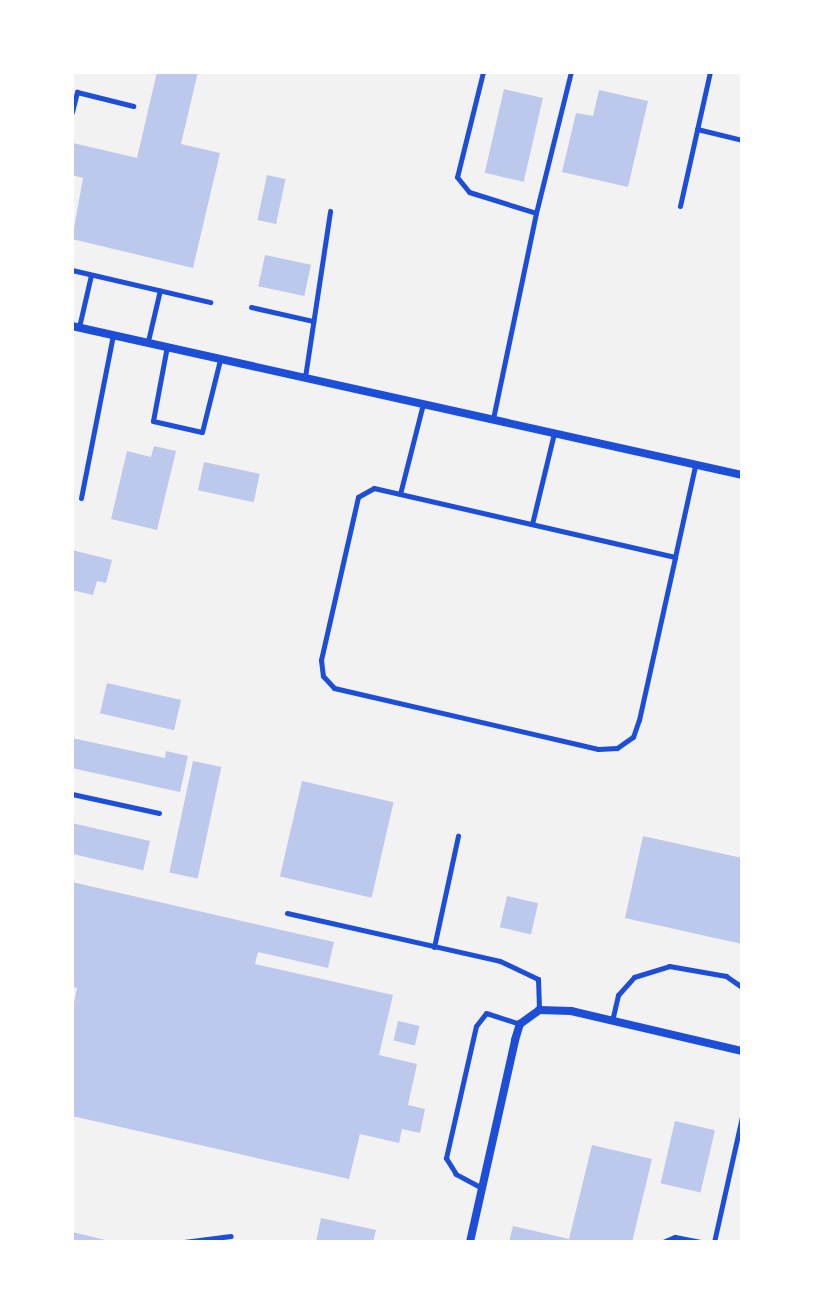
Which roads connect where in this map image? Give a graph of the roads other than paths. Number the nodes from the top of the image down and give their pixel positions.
1 (483, 72) edge
2 (571, 72) edge
3 (710, 72) edge
4 (133, 106) dead end
5 (72, 112) edge
6 (697, 129) junction
7 (742, 140) edge
8 (680, 206) dead end
9 (330, 211) dead end
10 (536, 213) junction
11 (72, 270) edge
12 (91, 275) junction
13 (160, 290) junction
14 (210, 302) dead end
15 (251, 307) dead end
16 (313, 321) junction
17 (76, 326) edge
18 (113, 334) junction
19 (148, 341) junction
20 (168, 345) junction
21 (221, 357) junction
22 (305, 377) junction
23 (423, 404) junction
24 (493, 420) junction
25 (554, 433) junction
26 (695, 465) junction
27 (742, 475) edge
28 (400, 494) junction
29 (81, 498) dead end
30 (532, 524) junction
31 (675, 557) junction
32 (72, 794) edge
33 (159, 813) dead end
34 (458, 836) dead end
35 (287, 913) dead end
36 (434, 947) junction
37 (742, 987) edge
38 (539, 1010) junction
39 (612, 1021) junction
40 (520, 1024) junction
41 (742, 1051) edge
42 (742, 1117) edge
43 (482, 1188) junction
44 (231, 1236) dead end
45 (184, 1242) edge
46 (470, 1242) edge
47 (663, 1242) edge
48 (701, 1242) edge
49 (714, 1242) edge

1 - 10 lane
2 - 10 lane
3 - 6 lane
4 - 5 lane
6 - 7 lane
6 - 8 lane
9 - 16 lane
10 - 24 lane
11 - 12 lane
12 - 13 lane
12 - 17 lane
13 - 14 lane
13 - 19 lane
15 - 16 lane
16 - 22 lane
17 - 18 street
18 - 19 street
18 - 29 lane
19 - 20 street
20 - 21 street
20 - 21 lane
21 - 22 street
22 - 23 street
23 - 24 street
23 - 28 lane
24 - 25 street
25 - 26 street
25 - 30 lane
26 - 27 street
26 - 31 lane
28 - 30 lane
28 - 31 lane
30 - 31 lane
32 - 33 lane
34 - 36 lane
35 - 36 lane
36 - 38 lane
37 - 39 lane
38 - 39 street
38 - 40 street
39 - 41 street
40 - 43 street
40 - 43 lane
42 - 49 lane
43 - 46 street
44 - 45 lane
47 - 48 lane

